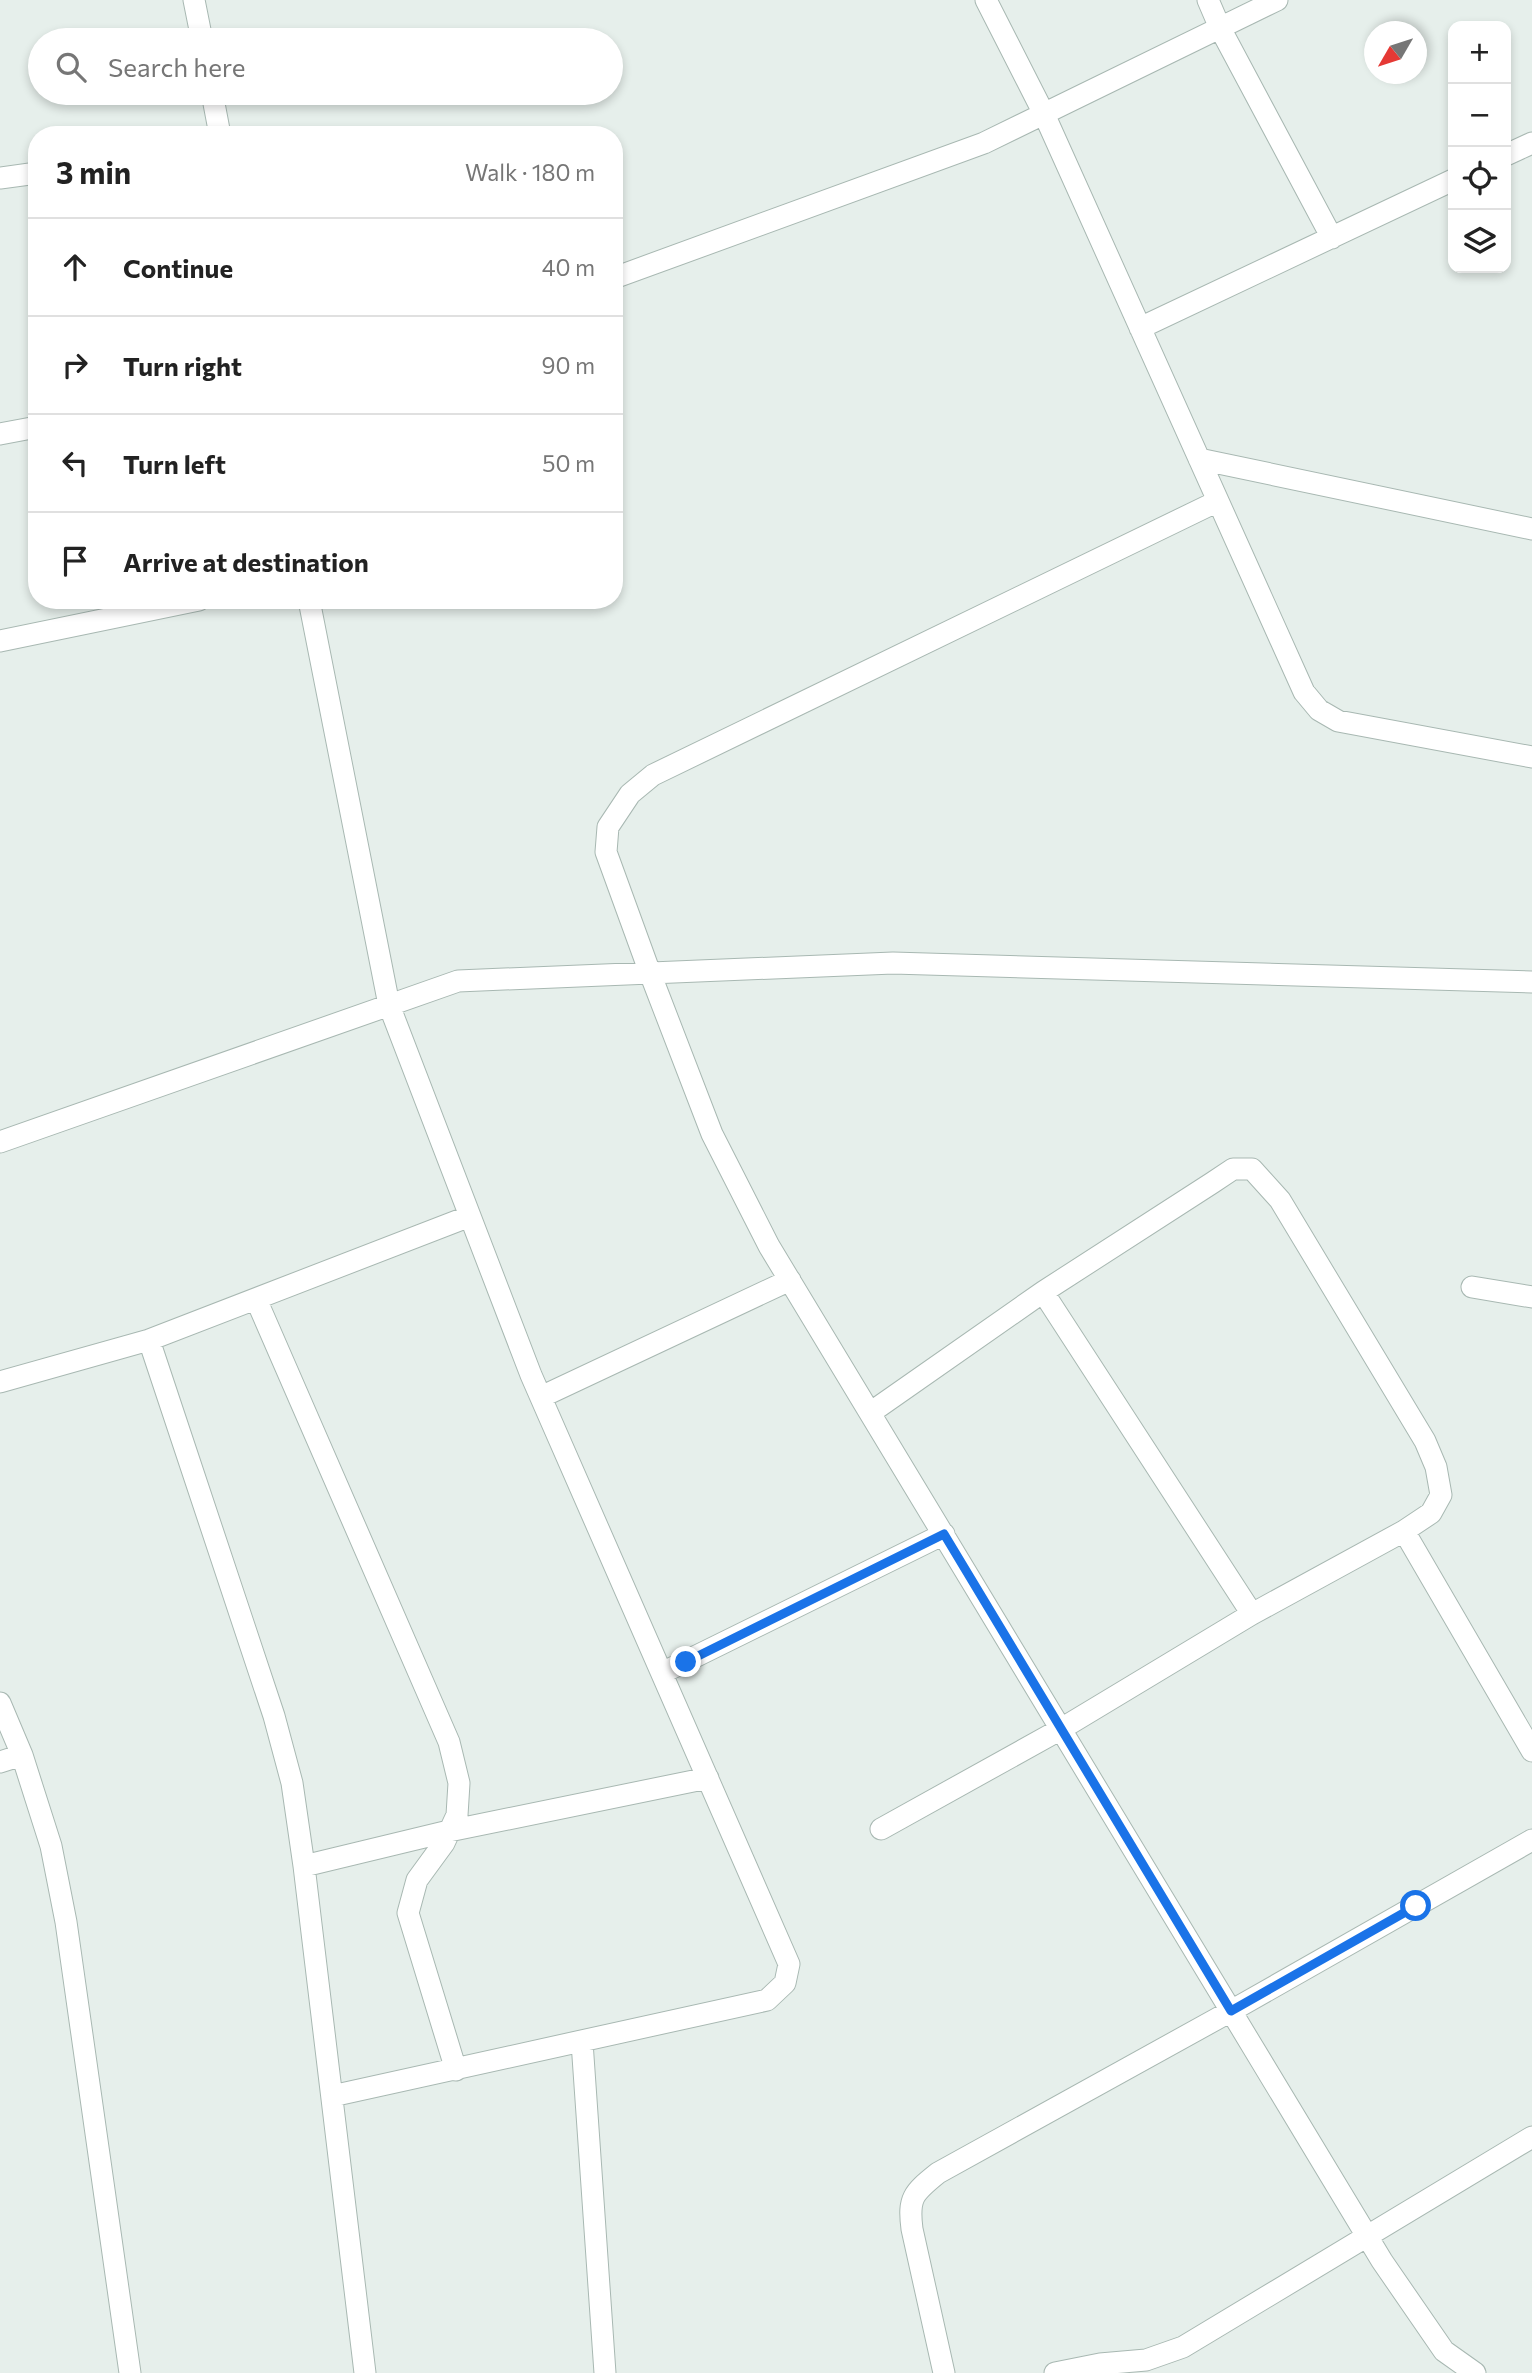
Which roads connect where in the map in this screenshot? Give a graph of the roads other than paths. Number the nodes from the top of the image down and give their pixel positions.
1 (194, 0) edge
2 (986, 0) edge
3 (1208, 0) edge
4 (1277, 0) edge
5 (200, 28) edge
6 (1220, 28) junction
7 (214, 105) edge
8 (1044, 114) junction
9 (218, 126) edge
10 (1532, 143) edge
11 (1511, 153) edge
12 (28, 174) edge
13 (0, 178) edge
14 (1448, 182) edge
15 (1332, 238) junction
16 (623, 275) edge
17 (1140, 328) junction
18 (28, 429) edge
19 (0, 435) edge
20 (1199, 459) junction
21 (1218, 501) junction
22 (1532, 529) edge
23 (154, 609) edge
24 (311, 609) edge
25 (0, 640) edge
26 (1532, 757) edge
27 (650, 973) junction
28 (1532, 982) edge
29 (389, 1004) junction
30 (0, 1142) edge
31 (470, 1216) junction
32 (790, 1280) junction
33 (1472, 1287) dead end
34 (1043, 1292) junction
35 (1532, 1297) edge
36 (256, 1299) junction
37 (149, 1340) junction
38 (0, 1382) edge
39 (541, 1397) junction
40 (870, 1413) junction
41 (1404, 1531) junction
42 (944, 1534) junction
43 (1252, 1614) junction
44 (662, 1673) junction
45 (0, 1703) edge
46 (1061, 1730) junction
47 (1532, 1751) edge
48 (22, 1755) junction
49 (0, 1762) edge
50 (708, 1777) junction
51 (881, 1829) dead end
52 (449, 1831) junction
53 (1532, 1840) edge
54 (304, 1866) junction
55 (1231, 2011) junction
56 (582, 2042) junction
57 (456, 2070) junction
58 (332, 2096) junction
59 (1532, 2137) edge
60 (1367, 2236) junction
61 (130, 2373) edge
62 (365, 2373) edge
63 (606, 2373) edge
64 (944, 2373) edge
65 (1055, 2373) edge
66 (1475, 2373) edge

1 - 5 street
2 - 8 street
3 - 6 street
4 - 6 street
6 - 8 street
6 - 15 street
7 - 9 street
8 - 16 street
8 - 17 street
10 - 11 street
12 - 13 street
14 - 15 street
15 - 17 street
17 - 20 street
18 - 19 street
20 - 21 street
20 - 22 street
21 - 26 street
21 - 27 street
23 - 25 street
24 - 29 street
27 - 28 street
27 - 29 street
27 - 32 street
29 - 30 street
29 - 31 street
31 - 36 street
31 - 39 street
32 - 39 street
32 - 40 street
33 - 35 street
34 - 40 street
34 - 41 street
34 - 43 street
36 - 37 street
36 - 52 street
37 - 38 street
37 - 54 street
39 - 44 street
40 - 42 street
41 - 43 street
41 - 47 street
42 - 44 street
42 - 46 street
43 - 46 street
44 - 50 street
45 - 48 street
46 - 51 street
46 - 55 street
48 - 49 street
48 - 61 street
50 - 52 street
50 - 56 street
52 - 54 street
52 - 57 street
53 - 55 street
54 - 58 street
55 - 60 street
55 - 64 street
56 - 57 street
56 - 63 street
57 - 58 street
58 - 62 street
59 - 60 street
60 - 65 street
60 - 66 street

